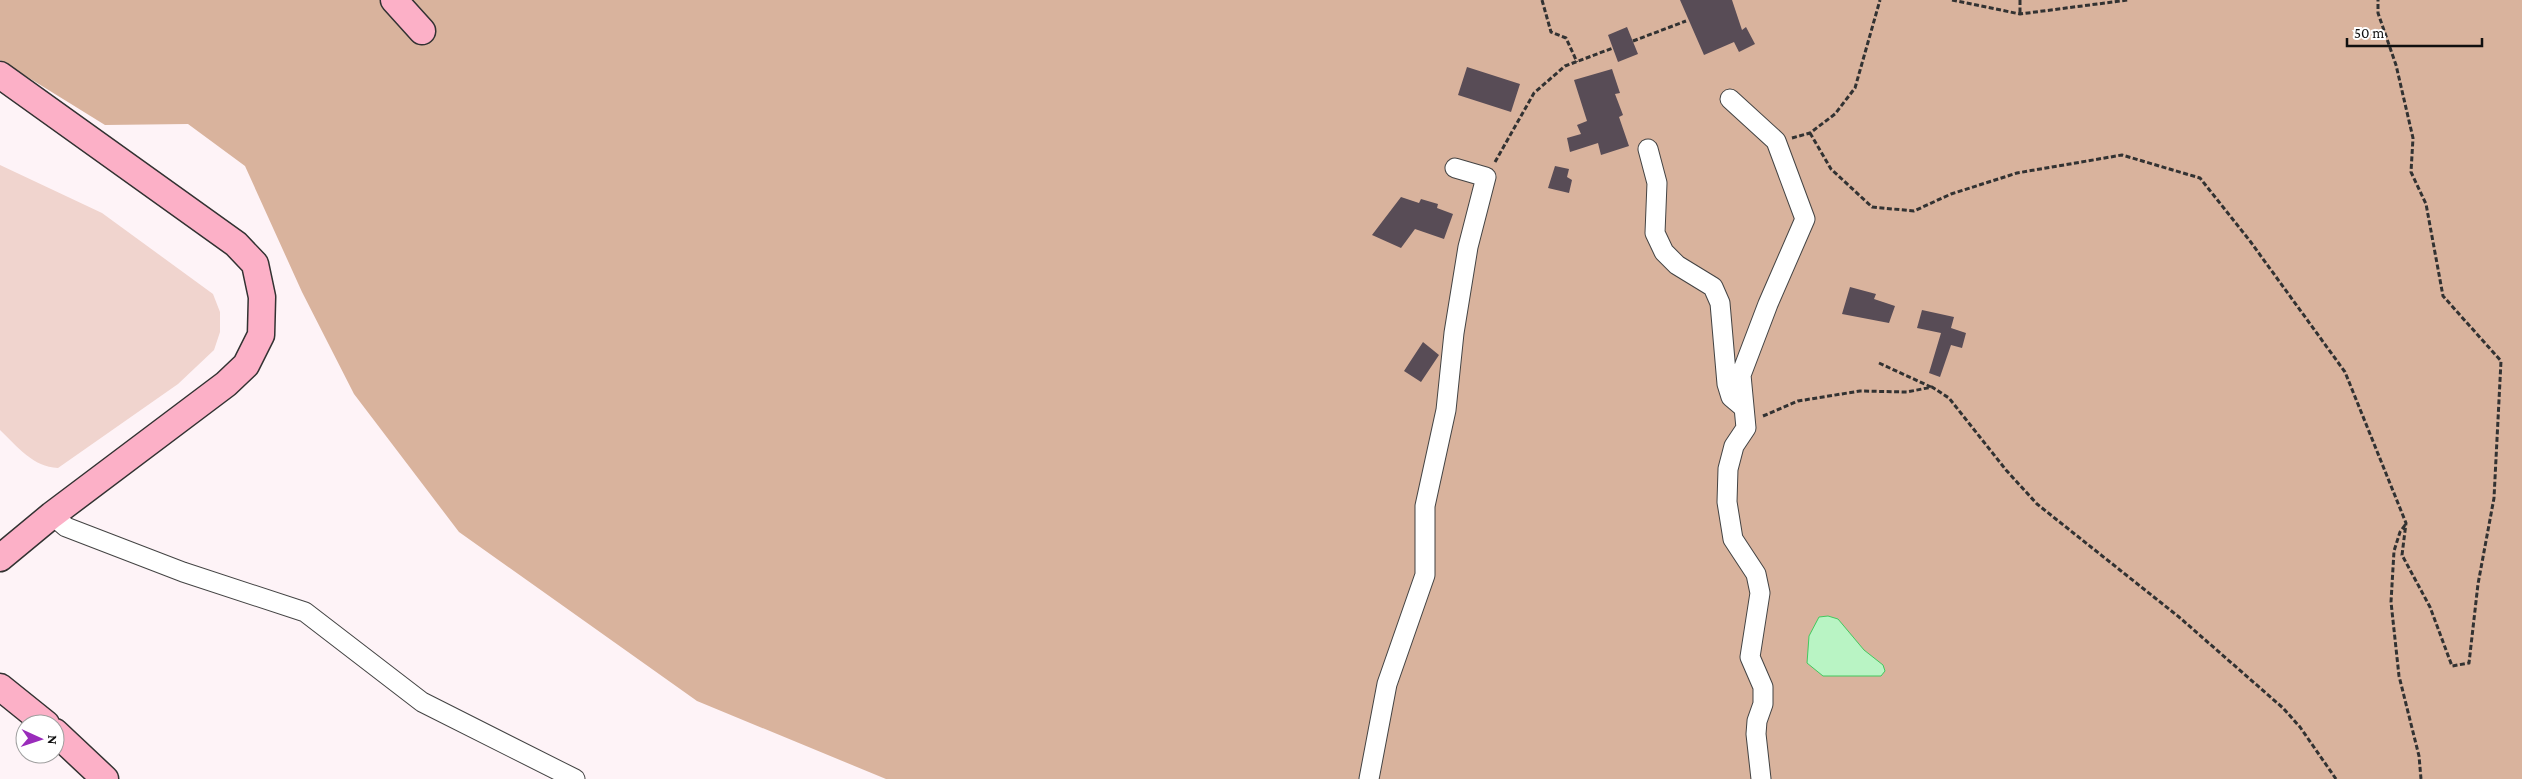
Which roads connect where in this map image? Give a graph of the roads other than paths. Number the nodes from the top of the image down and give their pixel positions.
1 (394, 0) edge
2 (422, 31) dead end
3 (0, 75) edge
4 (1730, 99) dead end
5 (1648, 149) dead end
6 (1455, 168) dead end
7 (1744, 408) junction
8 (52, 515) junction
9 (0, 558) edge
10 (0, 687) edge
11 (35, 714) edge
12 (65, 741) edge
13 (105, 779) edge
14 (574, 779) edge
15 (1369, 779) edge
16 (1761, 779) edge

1 - 2 street
3 - 8 street
4 - 7 street
5 - 7 street
6 - 15 street
7 - 16 street
8 - 9 street
8 - 14 street
10 - 11 street
12 - 13 street

